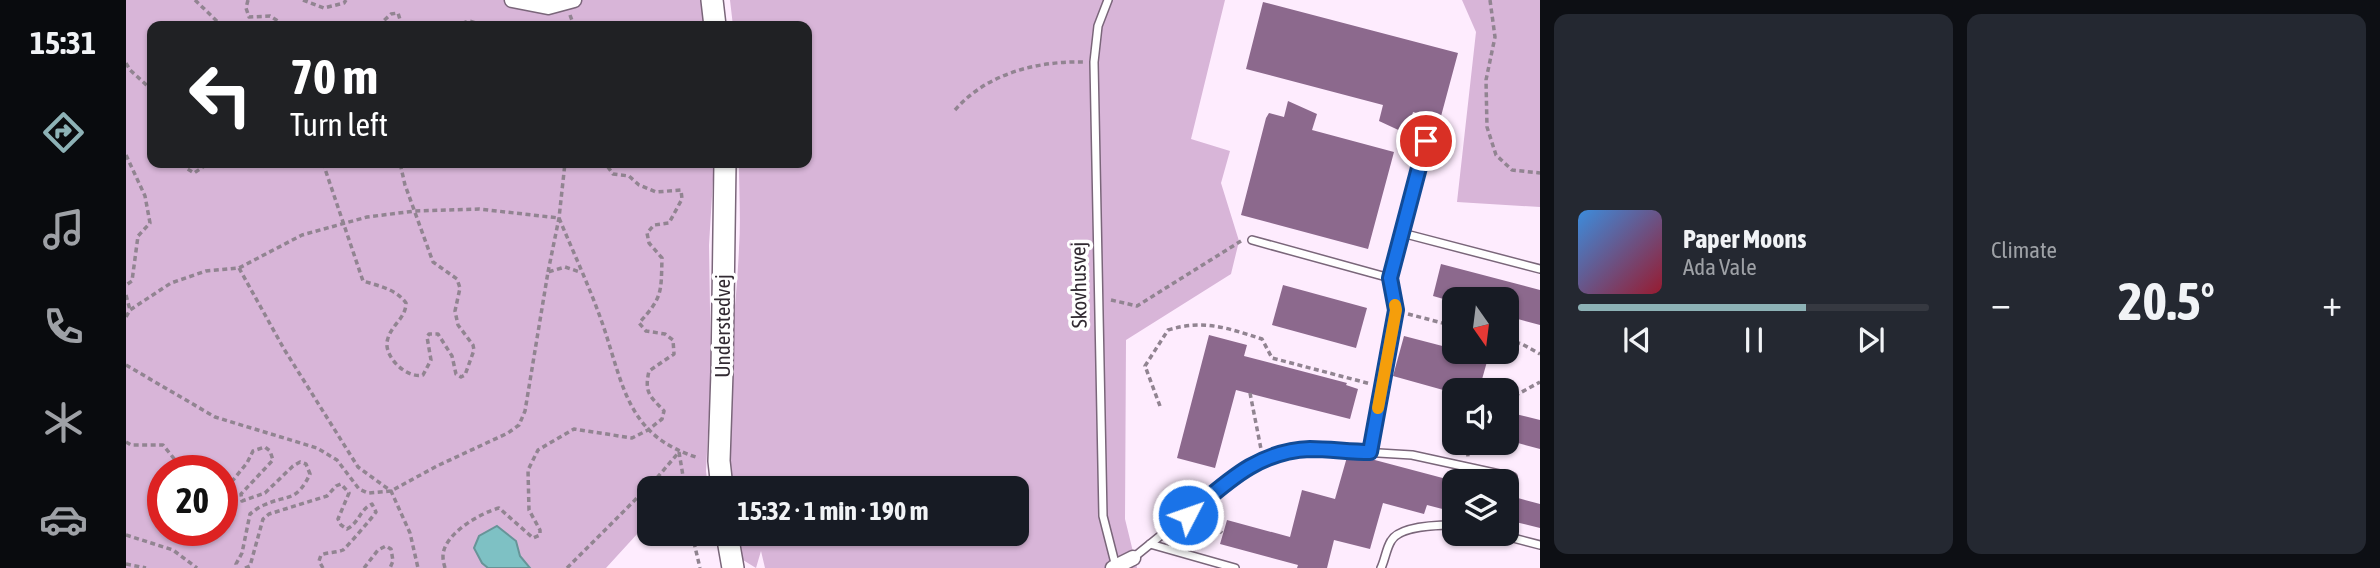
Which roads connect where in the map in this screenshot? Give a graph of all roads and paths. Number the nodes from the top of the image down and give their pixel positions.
1 (195, 0) edge
2 (248, 0) edge
3 (303, 0) edge
4 (346, 0) edge
5 (512, 0) edge
6 (574, 0) edge
7 (712, 0) edge
8 (1108, 0) edge
9 (1490, 0) edge
10 (217, 21) edge
11 (278, 21) edge
12 (383, 21) edge
13 (400, 21) edge
14 (714, 21) edge
15 (1094, 62) junction
16 (126, 63) edge
17 (147, 85) edge
18 (955, 110) dead end
19 (1426, 141) dead end
20 (126, 155) edge
21 (186, 168) edge
22 (202, 168) edge
23 (325, 168) edge
24 (401, 168) edge
25 (564, 168) edge
26 (609, 168) edge
27 (725, 168) edge
28 (1540, 173) edge
29 (415, 211) junction
30 (559, 218) junction
31 (342, 223) junction
32 (1402, 233) junction
33 (1252, 240) dead end
34 (1239, 241) dead end
35 (239, 268) junction
36 (1540, 269) edge
37 (548, 272) junction
38 (580, 272) junction
39 (1390, 278) junction
40 (126, 285) edge
41 (126, 295) edge
42 (1099, 297) junction
43 (130, 310) junction
44 (1396, 310) junction
45 (126, 317) edge
46 (1442, 323) edge
47 (1519, 343) edge
48 (1540, 354) edge
49 (126, 365) edge
50 (1540, 382) edge
51 (1382, 386) junction
52 (1250, 393) dead end
53 (1519, 393) edge
54 (1160, 406) dead end
55 (648, 430) junction
56 (126, 442) edge
57 (679, 452) junction
58 (1370, 452) junction
59 (172, 455) edge
60 (1264, 460) junction
61 (719, 461) junction
62 (1476, 469) edge
63 (238, 474) edge
64 (683, 476) edge
65 (721, 476) edge
66 (391, 491) junction
67 (1197, 508) junction
68 (1442, 525) edge
69 (1222, 533) dead end
70 (126, 535) edge
71 (1519, 540) edge
72 (1150, 544) junction
73 (1540, 545) edge
74 (695, 546) edge
75 (729, 546) edge
76 (1133, 558) joint
77 (126, 564) edge
78 (146, 568) edge
79 (197, 568) edge
80 (237, 568) edge
81 (245, 568) edge
82 (323, 568) edge
83 (364, 568) edge
84 (390, 568) edge
85 (418, 568) edge
86 (445, 568) edge
87 (567, 568) edge
88 (700, 568) edge
89 (733, 568) edge
90 (1115, 568) edge
91 (1235, 568) edge
92 (1381, 568) edge

1 - 10 path
2 - 11 path
3 - 4 path
5 - 6 street
7 - 14 street
8 - 15 lane, Skovhusvej
9 - 28 path
12 - 13 path
15 - 18 path
15 - 42 lane, Skovhusvej
16 - 17 path
19 - 32 lane
20 - 40 path
21 - 22 path
23 - 31 path
24 - 29 path
25 - 30 path
26 - 55 path
27 - 61 street, Understedvej
29 - 30 path
29 - 31 path
29 - 31 path
30 - 37 path
30 - 38 path
31 - 35 path
32 - 36 lane
32 - 39 lane
33 - 39 lane
34 - 42 path
35 - 43 path
35 - 66 path
37 - 38 path
37 - 66 path
38 - 55 path
39 - 44 lane
41 - 43 path
42 - 90 lane, Skovhusvej
43 - 45 path
44 - 46 path
44 - 51 lane
47 - 48 path
49 - 66 path
50 - 53 path
51 - 54 path
51 - 58 lane
52 - 60 path
55 - 57 path
55 - 86 path
56 - 59 path
57 - 61 path
57 - 64 path
57 - 87 path
58 - 60 lane
58 - 62 lane
60 - 67 lane
61 - 65 street, Understedvej
63 - 80 path
66 - 85 path
67 - 69 path
67 - 72 lane
68 - 92 lane
70 - 79 path
71 - 73 lane
72 - 76 lane
72 - 91 lane
74 - 88 path
75 - 89 street
76 - 90 street
77 - 78 path
81 - 82 path
83 - 84 path

